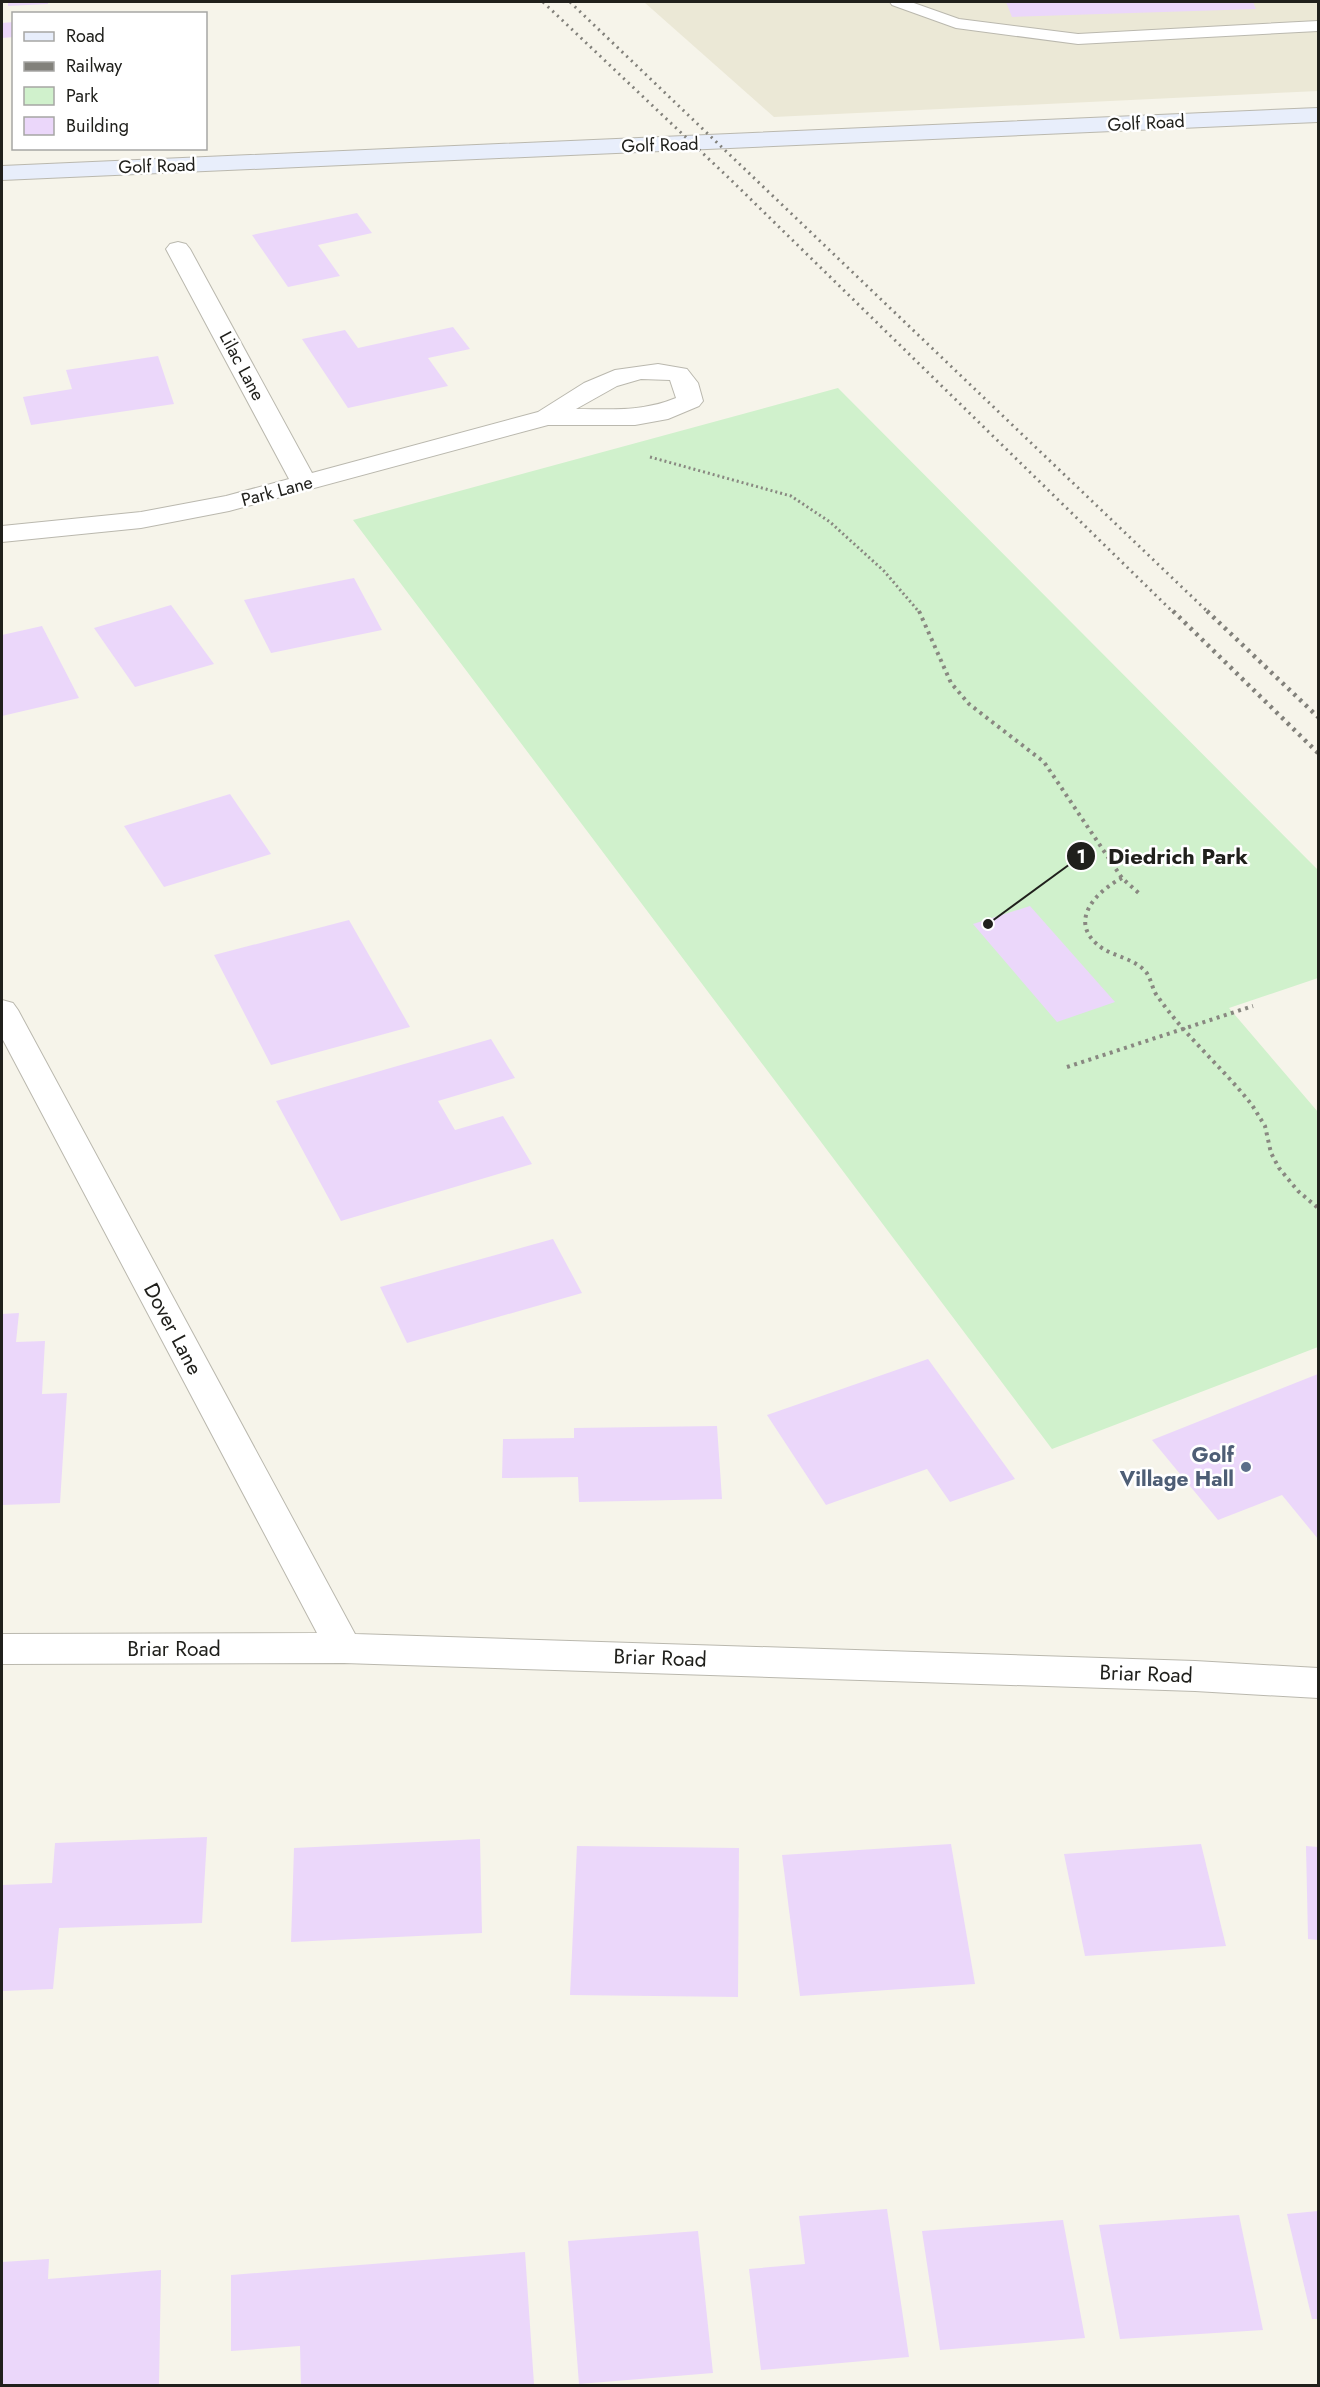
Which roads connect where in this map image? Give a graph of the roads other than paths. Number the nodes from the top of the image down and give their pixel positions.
1 (898, 2) edge
2 (1318, 26) edge
3 (1318, 115) edge
4 (2, 173) edge
5 (178, 249) dead end
6 (547, 417) junction
7 (305, 484) junction
8 (2, 534) edge
9 (2, 1010) edge
10 (344, 1648) junction
11 (2, 1649) edge
12 (1318, 1683) edge

1 - 2 lane
3 - 4 main road, Golf Road
5 - 7 street, Lilac Lane
6 - 6 street, Park Lane
6 - 7 street, Park Lane
7 - 8 street, Park Lane
9 - 10 street, Dover Lane
10 - 11 street, Briar Road
10 - 12 street, Briar Road

